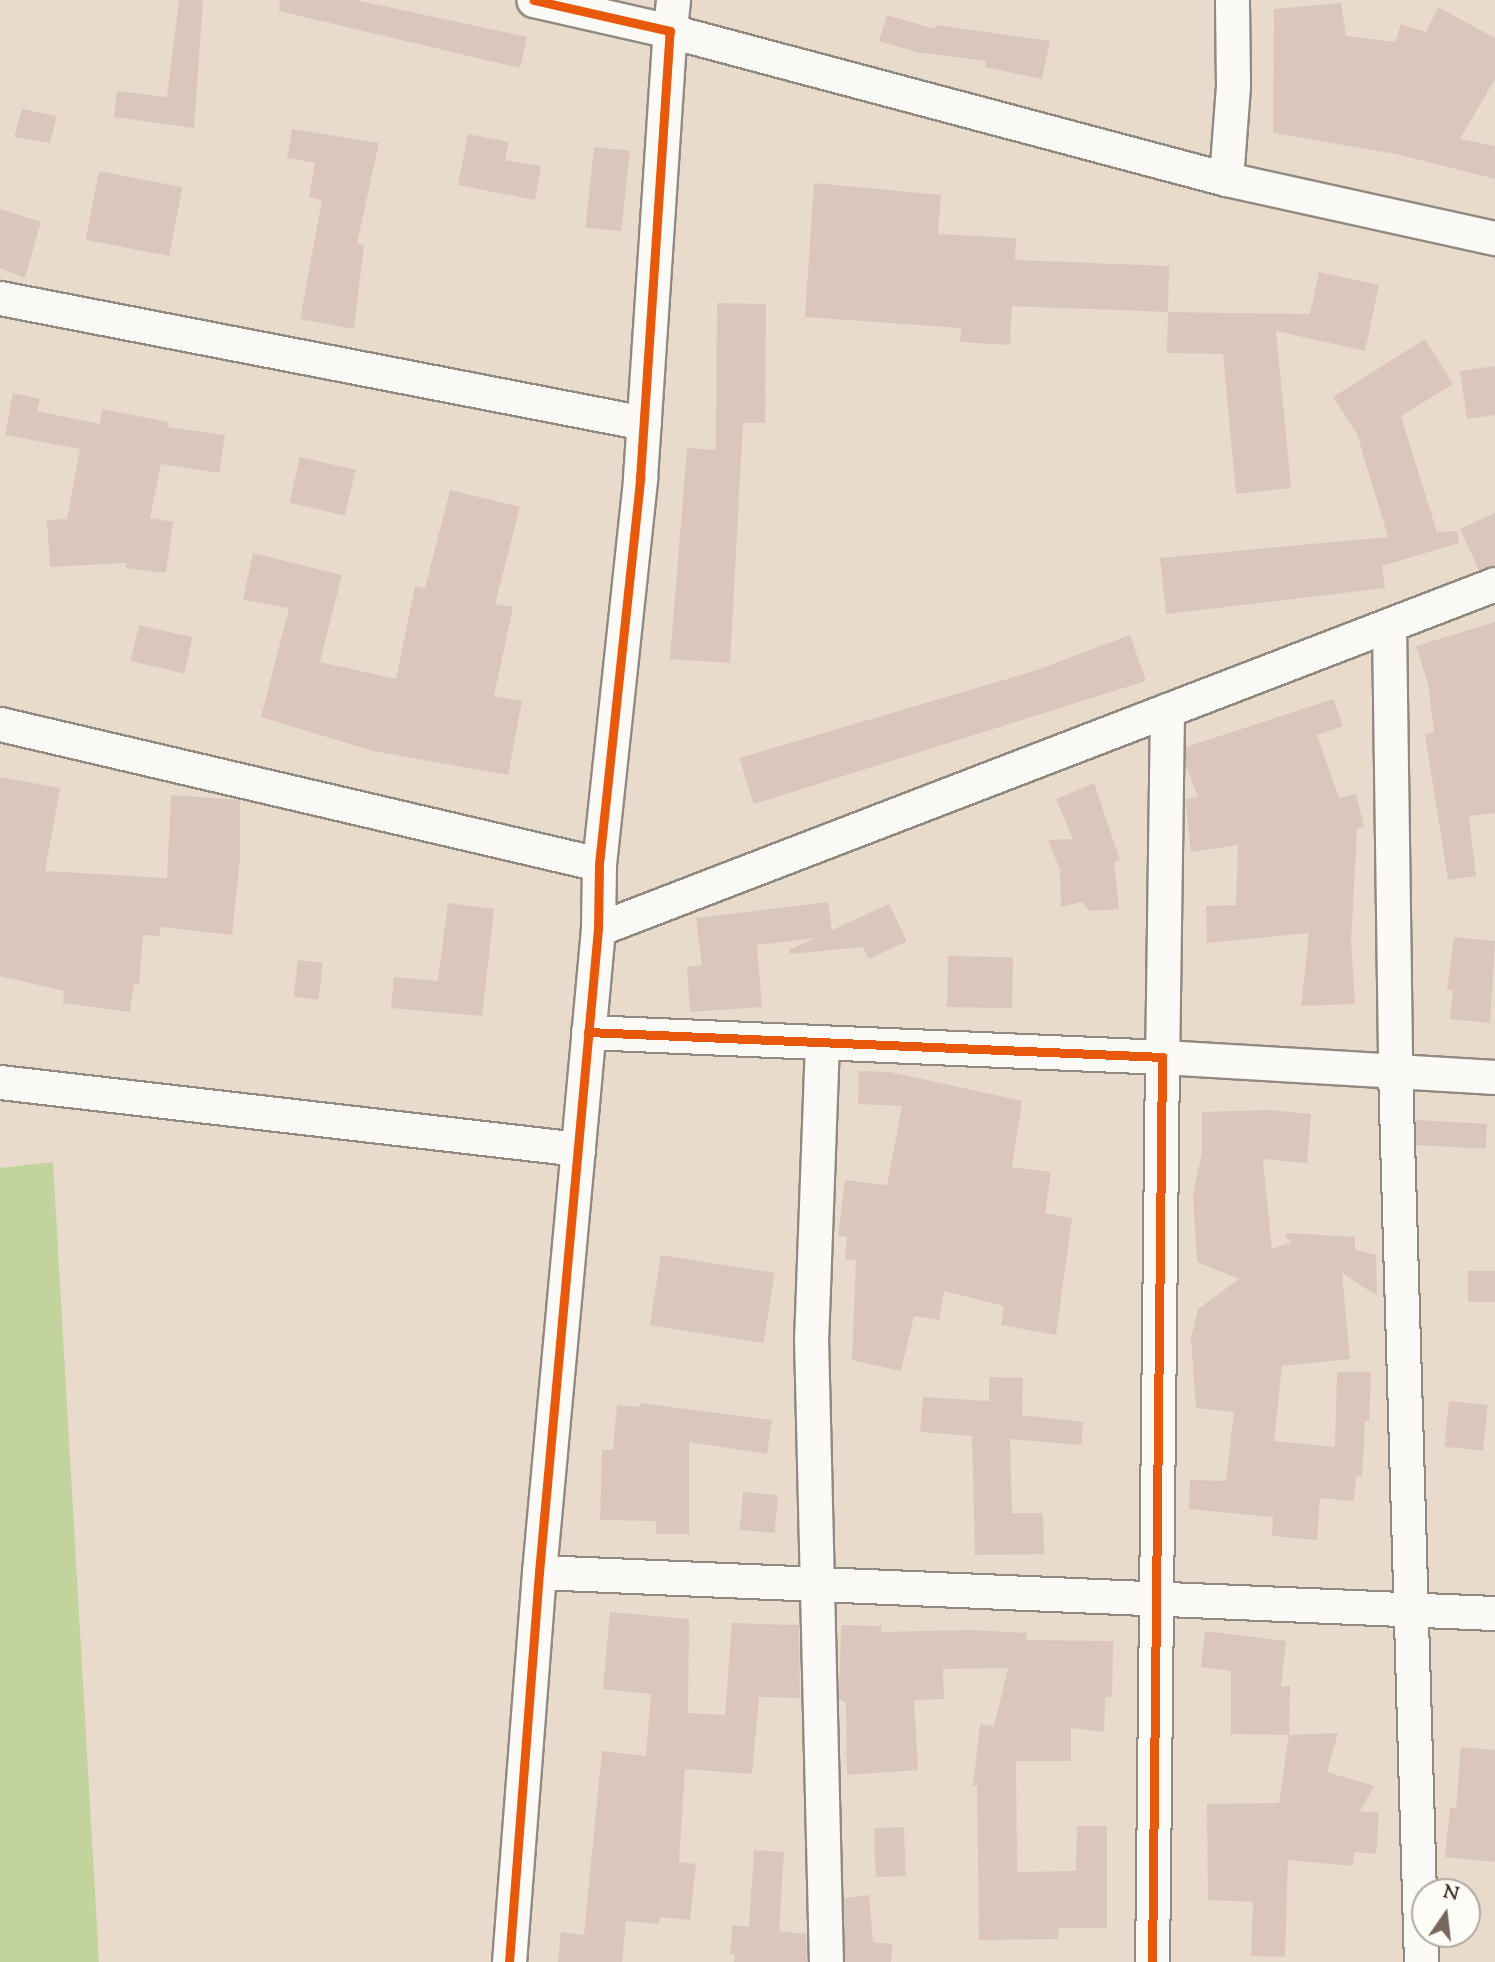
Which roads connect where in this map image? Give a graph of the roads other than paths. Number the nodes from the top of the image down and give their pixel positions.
1 (533, 0) edge
2 (1232, 0) edge
3 (672, 16) edge
4 (1226, 179) junction
5 (1495, 238) edge
6 (0, 298) edge
7 (644, 423) junction
8 (1495, 584) edge
9 (1389, 625) junction
10 (1167, 710) junction
11 (0, 724) edge
12 (599, 864) junction
13 (598, 929) junction
14 (588, 1032) junction
15 (822, 1042) junction
16 (1162, 1057) junction
17 (1395, 1071) junction
18 (1495, 1077) edge
19 (0, 1082) edge
20 (578, 1149) junction
21 (539, 1572) junction
22 (817, 1584) junction
23 (1157, 1599) junction
24 (1413, 1609) junction
25 (1495, 1613) edge
26 (509, 1962) edge
27 (826, 1962) edge
28 (1152, 1962) edge
29 (1421, 1962) edge

1 - 3 street
2 - 4 street
3 - 4 street
3 - 7 street
4 - 5 street
6 - 7 street
7 - 12 street
8 - 9 street
9 - 10 street
9 - 17 street
10 - 13 street
10 - 16 street
11 - 12 street
12 - 13 street
13 - 14 street
14 - 15 street
14 - 20 street
15 - 16 street
15 - 22 street
16 - 17 street
16 - 23 street
17 - 18 street
17 - 24 street
19 - 20 street
20 - 21 street
21 - 22 street
21 - 26 street
22 - 23 street
22 - 27 street
23 - 24 street
23 - 28 street
24 - 25 street
24 - 29 street

